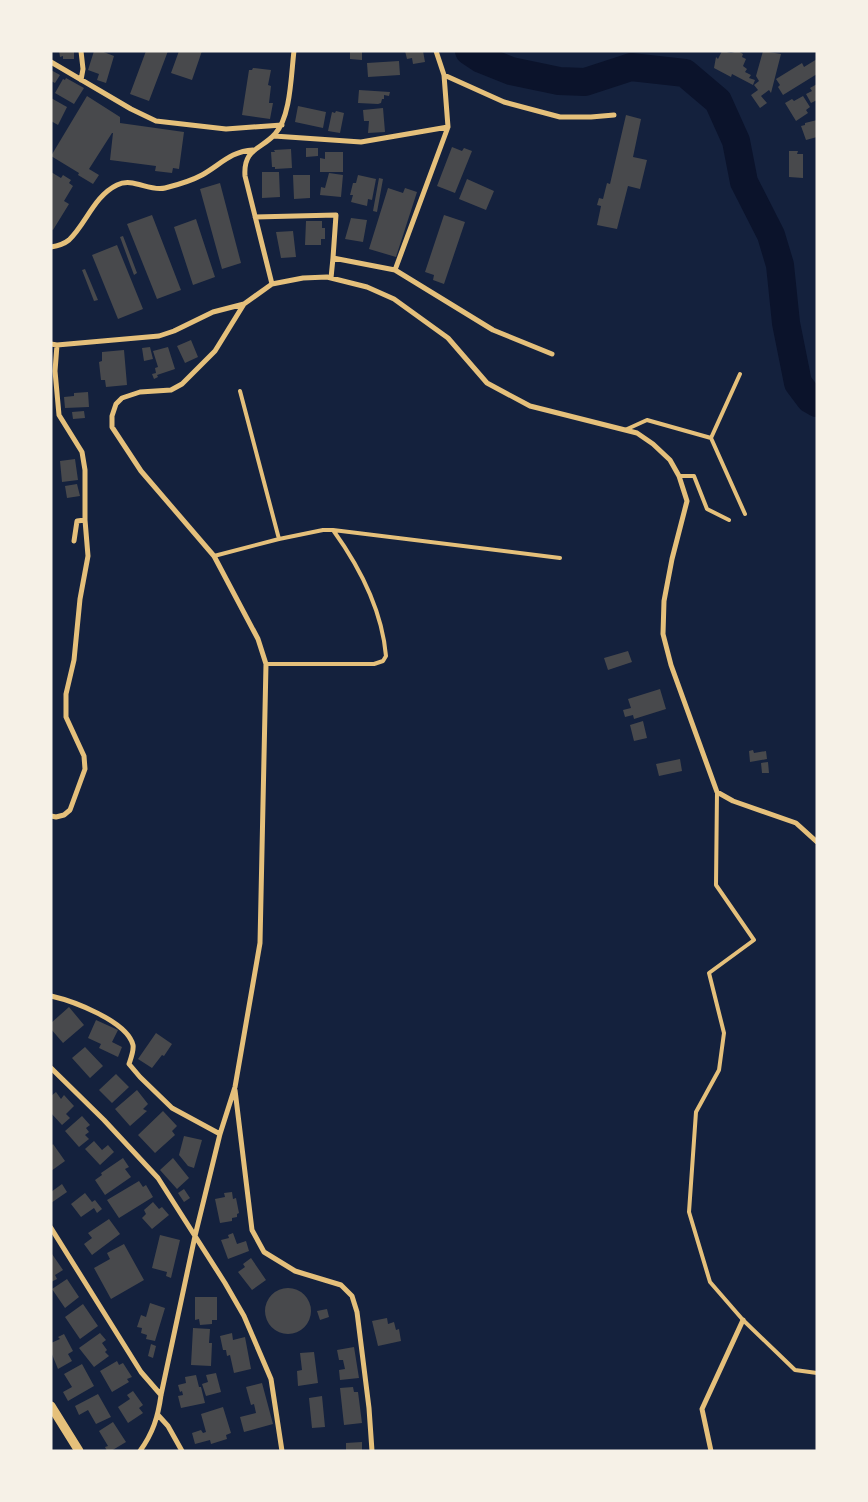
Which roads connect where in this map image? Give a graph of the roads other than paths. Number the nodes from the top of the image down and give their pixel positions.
1 (81, 51) edge
2 (294, 51) edge
3 (436, 51) edge
4 (51, 62) edge
5 (444, 75) junction
6 (81, 80) junction
7 (614, 115) dead end
8 (282, 125) junction
9 (448, 127) junction
10 (274, 136) junction
11 (253, 150) junction
12 (255, 217) junction
13 (51, 247) edge
14 (333, 258) junction
15 (395, 270) junction
16 (331, 278) junction
17 (272, 284) junction
18 (244, 304) junction
19 (54, 345) edge
20 (552, 354) dead end
21 (740, 374) dead end
22 (240, 391) dead end
23 (625, 430) junction
24 (711, 438) junction
25 (679, 476) junction
26 (745, 514) dead end
27 (85, 520) junction
28 (729, 520) dead end
29 (333, 530) junction
30 (279, 539) junction
31 (74, 541) dead end
32 (214, 556) junction
33 (560, 558) dead end
34 (266, 664) junction
35 (717, 792) junction
36 (51, 816) edge
37 (817, 842) edge
38 (51, 996) edge
39 (51, 1068) edge
40 (235, 1087) junction
41 (220, 1134) junction
42 (51, 1228) edge
43 (195, 1236) junction
44 (743, 1320) junction
45 (817, 1373) edge
46 (161, 1395) junction
47 (51, 1406) edge
48 (158, 1415) junction
49 (79, 1451) edge
50 (140, 1451) edge
51 (182, 1451) edge
52 (282, 1451) edge
53 (372, 1451) edge
54 (711, 1451) edge

1 - 6 street
2 - 8 street
3 - 5 street
4 - 6 street
5 - 7 street
5 - 9 street
6 - 8 street
8 - 10 street
9 - 10 street
9 - 15 street
10 - 11 street
11 - 12 street
11 - 13 street
12 - 14 street
12 - 17 street
14 - 15 street
14 - 16 street
15 - 20 street
16 - 17 street
16 - 23 street
17 - 18 street
18 - 19 street
18 - 32 street
19 - 27 street
21 - 24 lane
22 - 30 lane
23 - 24 lane
23 - 25 street
24 - 26 lane
25 - 28 lane
25 - 35 street
27 - 31 street
27 - 36 street
29 - 30 lane
29 - 33 lane
29 - 34 lane
30 - 32 lane
32 - 34 street
34 - 40 street
35 - 37 street
35 - 44 lane
38 - 41 street
39 - 43 street
40 - 41 street
40 - 53 street
41 - 43 street
42 - 46 street
43 - 46 street
43 - 52 street
44 - 45 lane
44 - 54 street
46 - 48 street
47 - 49 street
48 - 50 street
48 - 51 street

